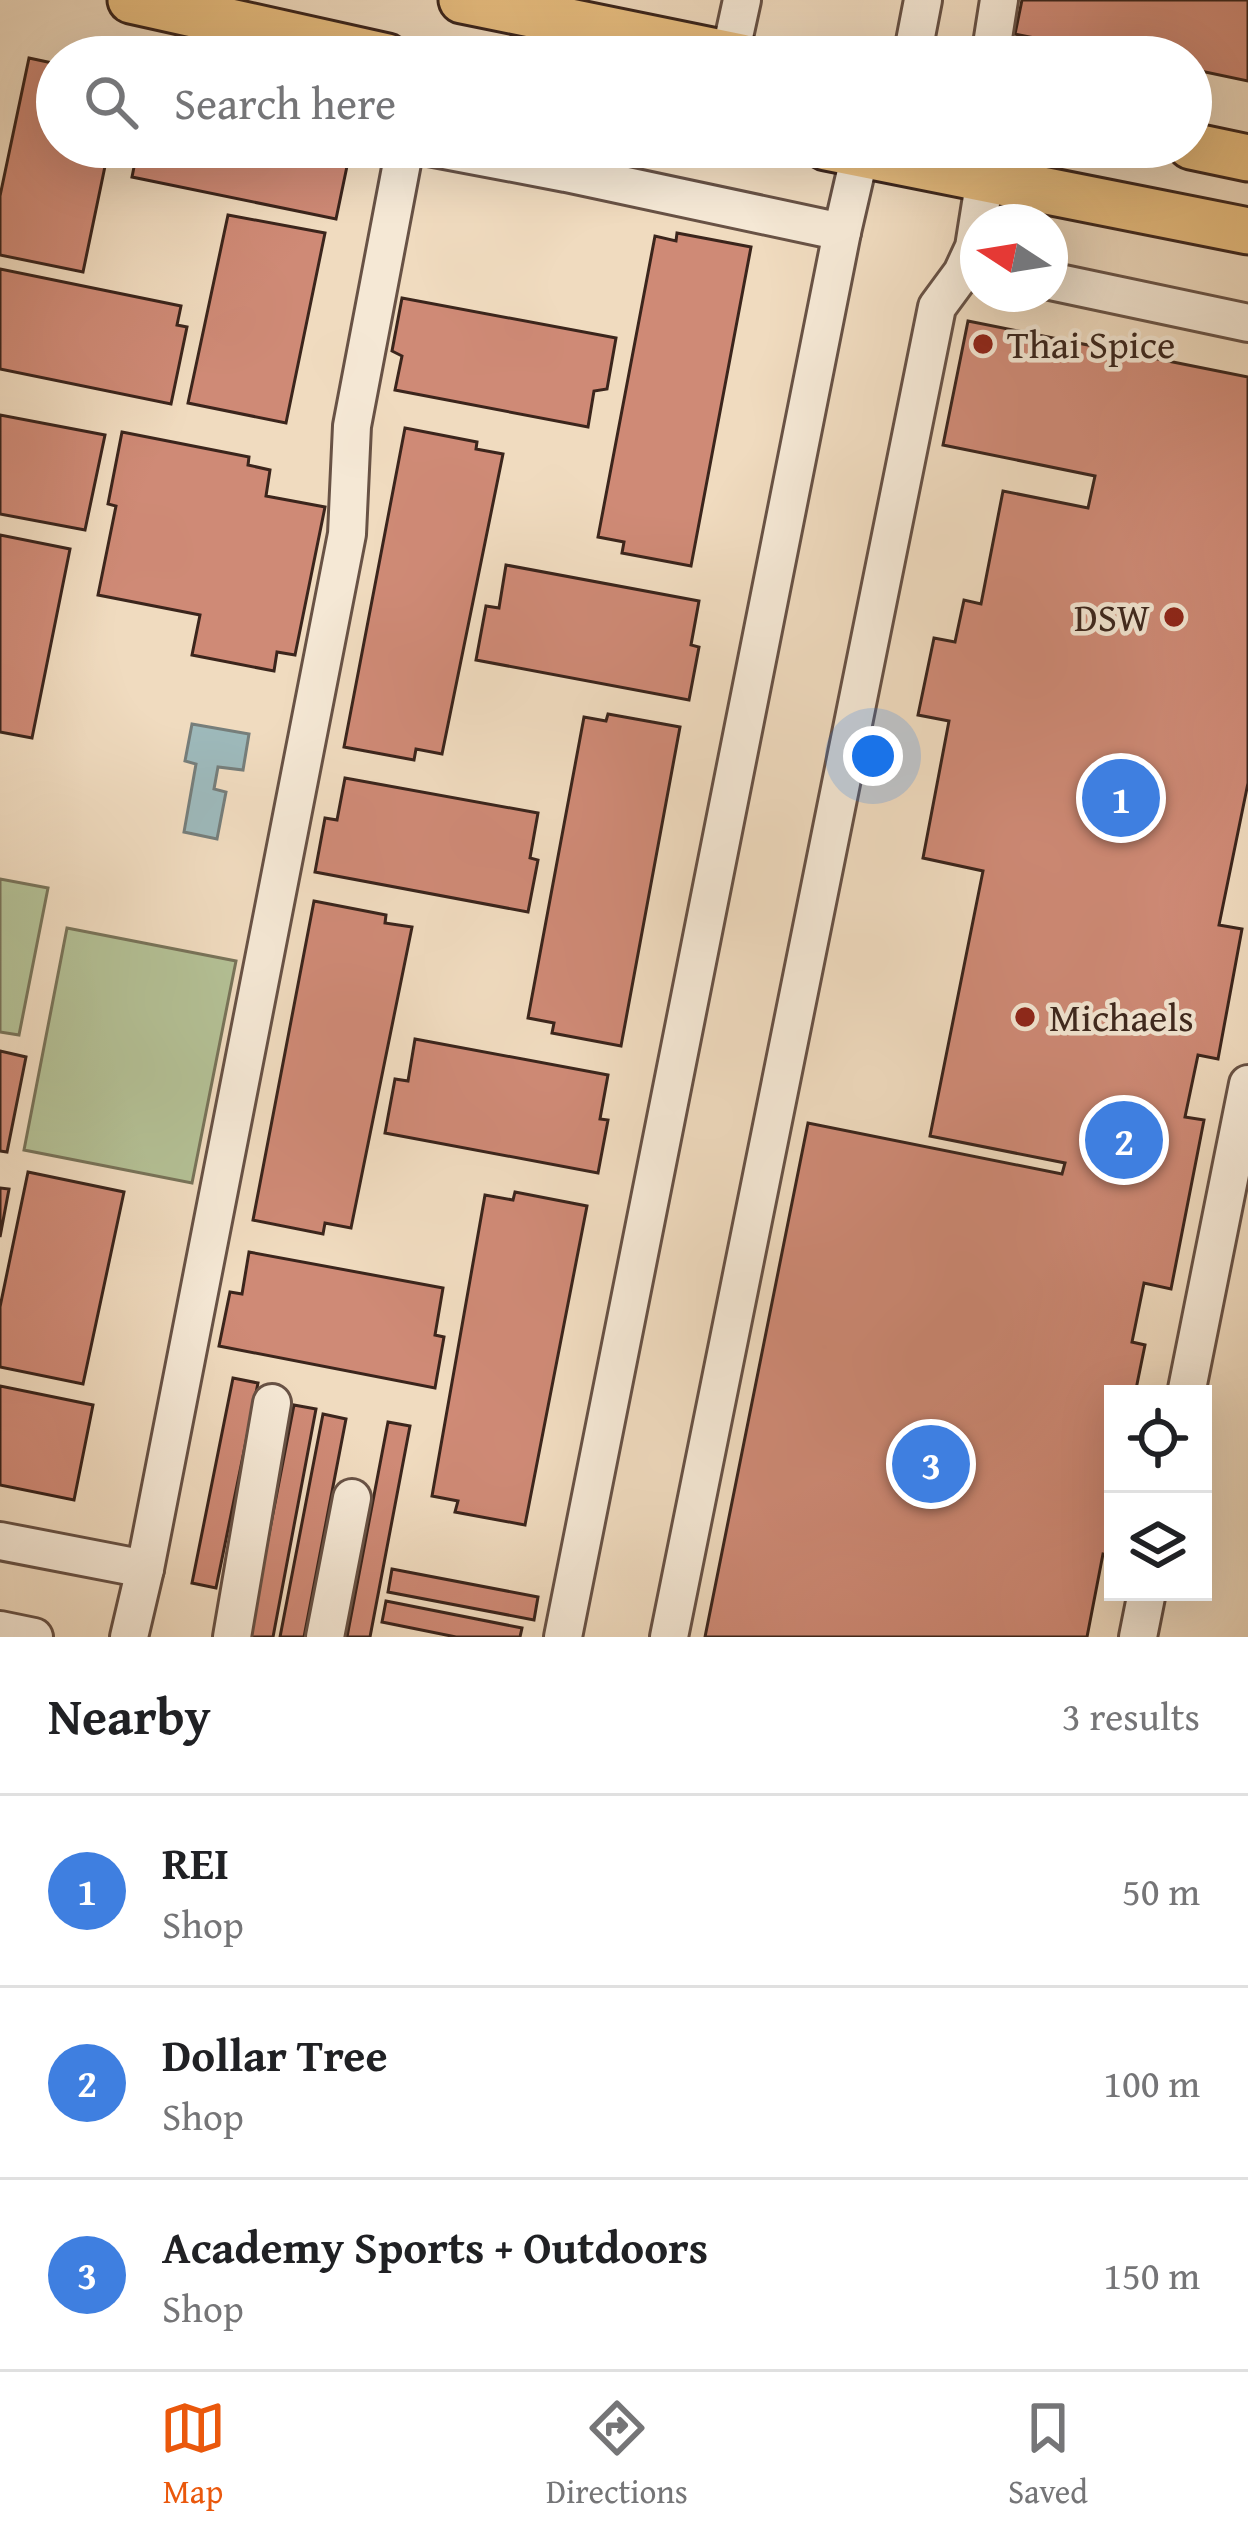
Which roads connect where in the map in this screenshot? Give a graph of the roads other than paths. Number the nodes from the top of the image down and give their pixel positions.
1 (131, 0) edge
2 (462, 0) edge
3 (742, 0) edge
4 (923, 0) edge
5 (999, 0) edge
6 (198, 7) edge
7 (601, 28) edge
8 (308, 36) edge
9 (640, 36) edge
10 (738, 36) edge
11 (916, 36) edge
12 (993, 36) edge
13 (1212, 150) edge
14 (1248, 158) edge
15 (401, 168) edge
16 (599, 168) edge
17 (843, 168) edge
18 (987, 168) edge
19 (1007, 168) edge
20 (981, 204) edge
21 (1248, 231) edge
22 (842, 232) junction
23 (960, 279) edge
24 (1068, 285) edge
25 (1248, 323) edge
26 (1248, 1084) edge
27 (1188, 1385) edge
28 (272, 1403) dead end
29 (352, 1498) dead end
30 (0, 1540) edge
31 (145, 1569) junction
32 (1146, 1601) edge
33 (0, 1630) edge
34 (1144, 1636) edge
35 (34, 1637) edge
36 (129, 1637) edge
37 (232, 1637) edge
38 (325, 1637) edge
39 (563, 1637) edge
40 (669, 1637) edge

1 - 6 main road
2 - 7 main road
3 - 10 lane
4 - 11 lane
5 - 12 lane
6 - 8 main road
7 - 9 main road
13 - 14 main road
15 - 31 lane
16 - 22 lane
17 - 22 lane
18 - 20 lane
19 - 21 main road
22 - 39 lane
23 - 40 lane
24 - 25 lane
26 - 27 lane
28 - 37 lane
29 - 38 lane
30 - 31 lane
31 - 36 lane
32 - 34 lane
33 - 35 lane

